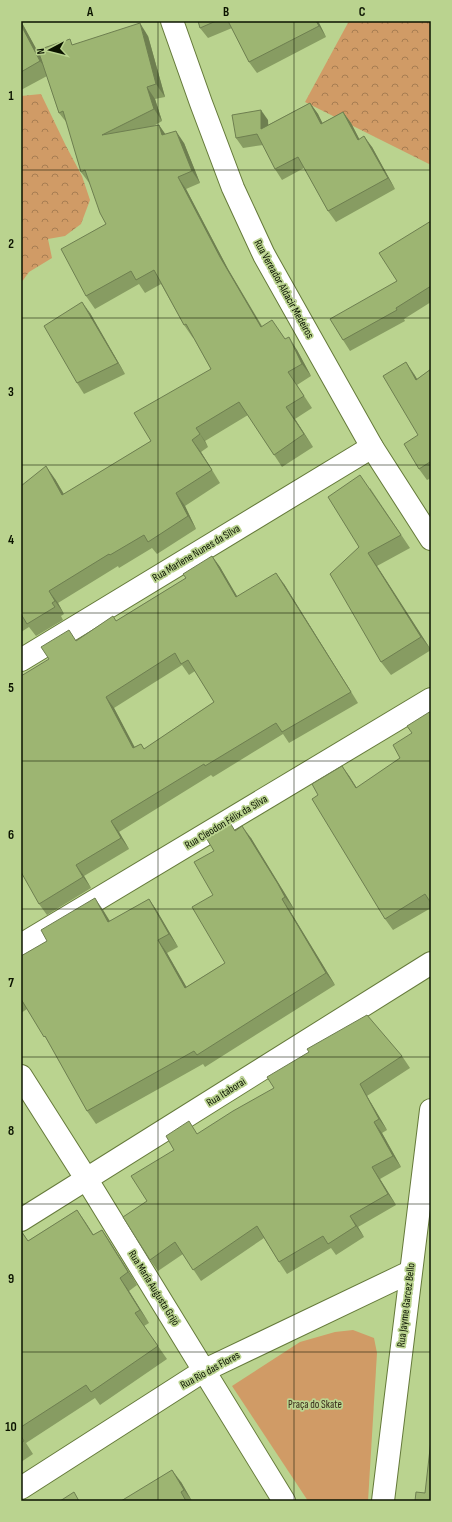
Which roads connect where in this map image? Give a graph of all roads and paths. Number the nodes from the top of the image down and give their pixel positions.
1 (172, 21) edge
2 (372, 447) junction
3 (431, 539) edge
4 (21, 660) edge
5 (431, 699) edge
6 (21, 945) edge
7 (431, 963) edge
8 (21, 1076) edge
9 (431, 1110) edge
10 (87, 1180) junction
11 (21, 1220) edge
12 (410, 1272) junction
13 (205, 1370) junction
14 (21, 1488) edge
15 (284, 1501) edge
16 (383, 1501) edge

1 - 2 street, Rua Vereador Aldacir Medeiros
2 - 3 street, Rua Vereador Aldacir Medeiros
2 - 4 street, Rua Marlene Nunes da Silva
5 - 6 street, Rua Cleodon Félix da Silva
7 - 10 street, Rua Itaborai
8 - 10 street, Rua Maria Augusta Grijó
9 - 12 street, Rua Jayme Garcez Bello
10 - 11 street, Rua Itaborai
10 - 13 street, Rua Maria Augusta Grijó
12 - 13 street, Rua Rio das Flores
12 - 16 street, Rua Jayme Garcez Bello
13 - 14 street, Rua Rio das Flores
13 - 15 street, Rua Maria Augusta Grijó

